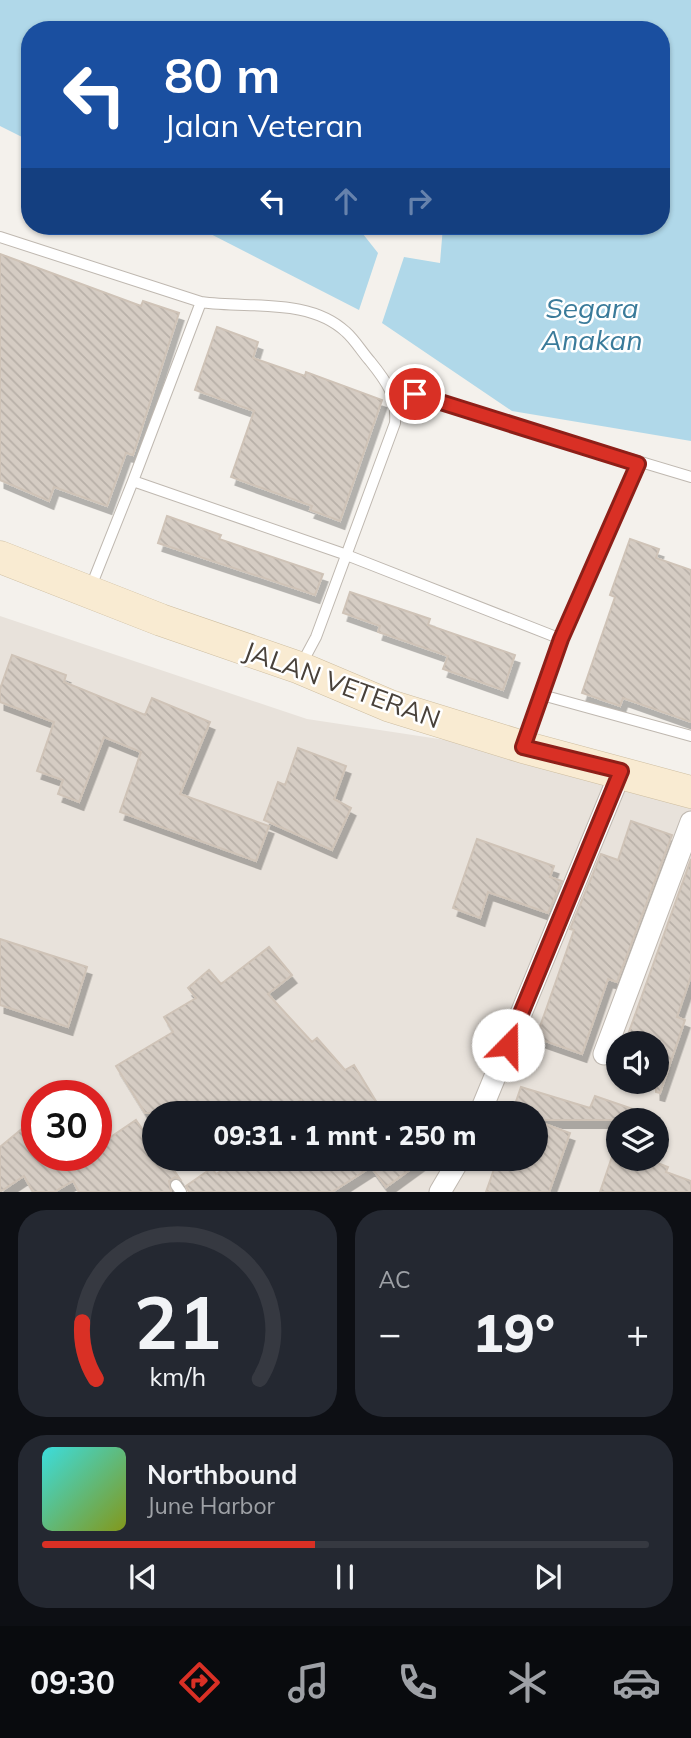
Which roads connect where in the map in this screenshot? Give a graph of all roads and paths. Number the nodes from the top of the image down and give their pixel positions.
1 (0, 237) edge
2 (201, 302) junction
3 (390, 387) junction
4 (638, 464) junction
5 (691, 477) edge
6 (133, 481) junction
7 (344, 554) junction
8 (0, 557) edge
9 (90, 592) junction
10 (561, 639) junction
11 (300, 668) junction
12 (542, 695) junction
13 (691, 736) edge
14 (523, 747) junction
15 (621, 771) junction
16 (691, 792) edge
17 (691, 822) edge
18 (604, 1054) dead end
19 (485, 1101) edge
20 (452, 1171) edge
21 (440, 1192) edge

1 - 2 lane
2 - 3 lane
2 - 6 lane
3 - 4 lane
3 - 7 lane
4 - 5 lane
4 - 10 lane
6 - 7 lane
6 - 9 lane
7 - 10 lane
7 - 11 lane
8 - 9 main road, JALAN VETERAN
9 - 11 main road, JALAN VETERAN
10 - 12 lane
11 - 14 main road, JALAN VETERAN
12 - 13 lane
12 - 14 lane
14 - 15 main road, JALAN VETERAN
15 - 16 main road, JALAN VETERAN
15 - 19 street
17 - 18 street
20 - 21 street

